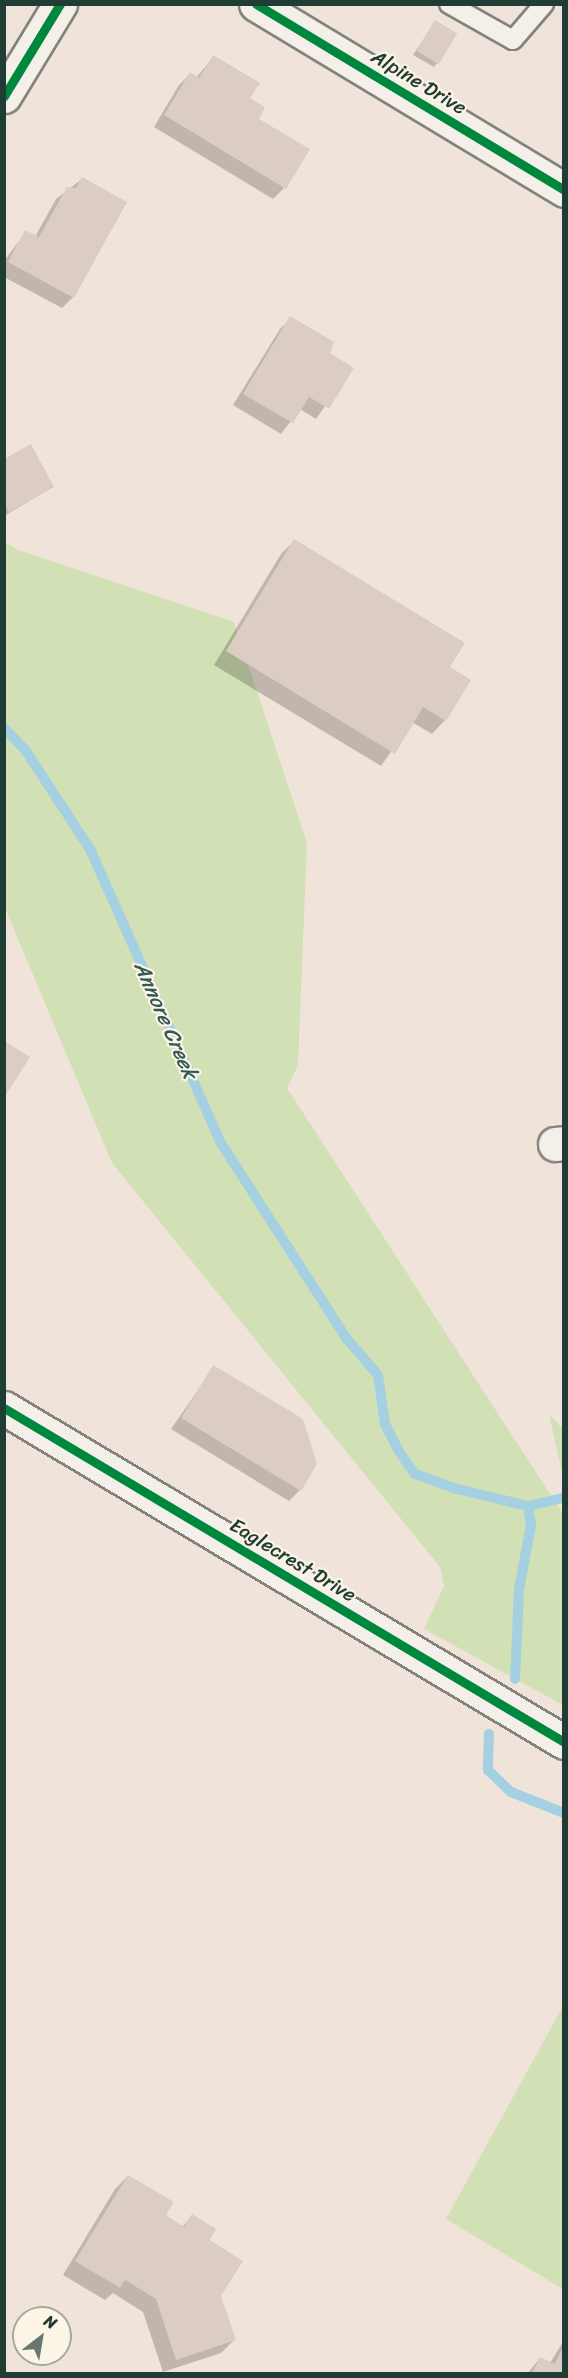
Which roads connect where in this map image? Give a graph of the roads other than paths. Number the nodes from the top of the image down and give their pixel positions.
1 (60, 4) edge
2 (256, 4) edge
3 (449, 4) edge
4 (543, 4) edge
5 (4, 96) edge
6 (564, 190) edge
7 (4, 1408) edge
8 (564, 1742) edge

1 - 5 street
2 - 6 street, Alpine Drive
3 - 4 lane
7 - 8 street, Eaglecrest Drive

